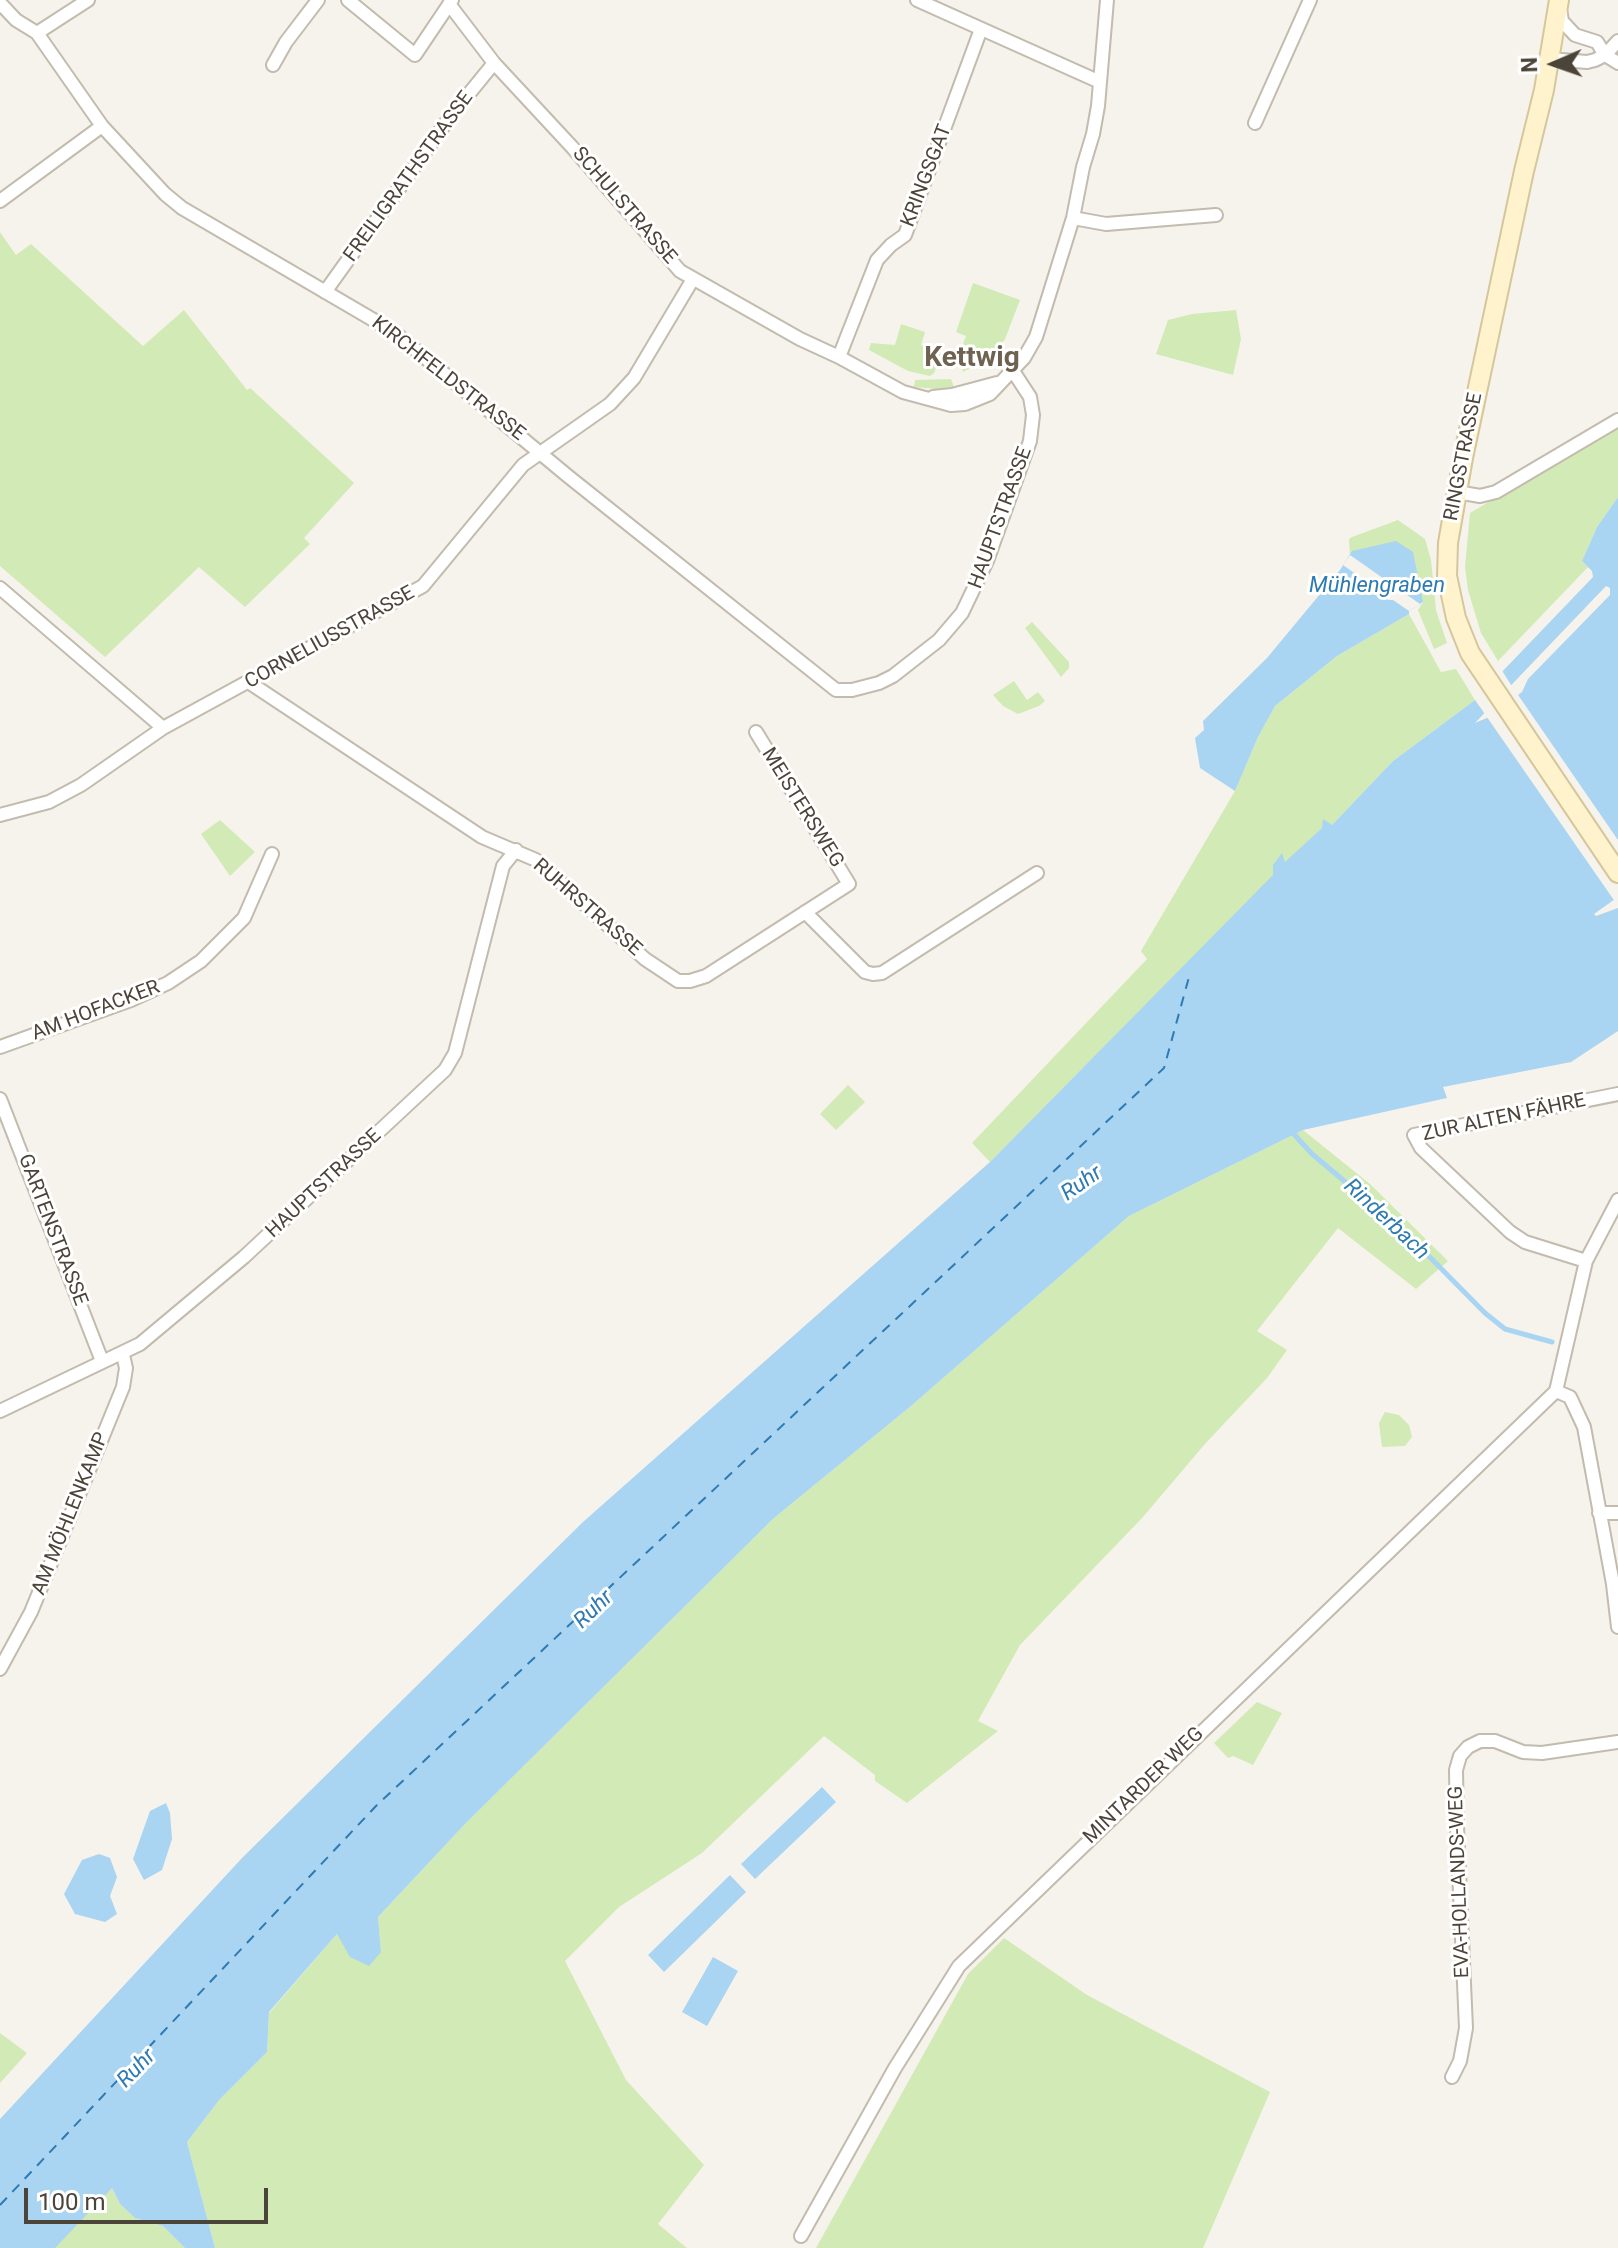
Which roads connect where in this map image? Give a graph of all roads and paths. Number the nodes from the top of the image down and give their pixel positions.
1 (88, 0) edge
2 (318, 0) edge
3 (348, 0) edge
4 (917, 0) edge
5 (1107, 0) edge
6 (1310, 0) edge
7 (450, 2) edge
8 (1559, 2) edge
9 (0, 3) edge
10 (981, 29) junction
11 (37, 33) junction
12 (1618, 41) edge
13 (1605, 55) junction
14 (1549, 59) junction
15 (494, 63) junction
16 (1618, 63) edge
17 (273, 65) dead end
18 (1100, 82) junction
19 (1255, 123) dead end
20 (102, 126) junction
21 (0, 201) edge
22 (1216, 215) dead end
23 (1073, 218) junction
24 (693, 279) junction
25 (325, 292) junction
26 (839, 357) junction
27 (1008, 376) junction
28 (1618, 420) edge
29 (541, 452) junction
30 (1457, 492) junction
31 (0, 588) edge
32 (250, 683) junction
33 (836, 690) joint
34 (163, 728) junction
35 (756, 732) dead end
36 (0, 815) edge
37 (516, 850) junction
38 (272, 854) dead end
39 (1037, 873) dead end
40 (1618, 873) edge
41 (849, 884) joint
42 (805, 912) junction
43 (0, 1047) edge
44 (1618, 1094) edge
45 (0, 1099) edge
46 (1618, 1200) edge
47 (1586, 1261) junction
48 (123, 1355) junction
49 (102, 1361) junction
50 (1556, 1391) junction
51 (0, 1411) edge
52 (1599, 1513) junction
53 (1618, 1513) edge
54 (1618, 1627) edge
55 (0, 1669) edge
56 (1618, 1742) edge
57 (1452, 2077) dead end
58 (801, 2236) dead end

1 - 11 street
2 - 17 street
3 - 7 street
4 - 10 street
5 - 18 street
6 - 19 street
7 - 15 street, SCHULSTRASSE
8 - 13 street
8 - 14 main road, RINGSTRASSE
9 - 11 street, KIRCHFELDSTRASSE
10 - 18 street
10 - 26 street, KRINGSGAT
11 - 20 street, KIRCHFELDSTRASSE
12 - 13 street
13 - 14 street
13 - 16 street
14 - 30 main road, RINGSTRASSE
15 - 24 street, SCHULSTRASSE
15 - 25 street, FREILIGRATHSTRASSE
18 - 23 street
20 - 21 street
20 - 25 street, KIRCHFELDSTRASSE
22 - 23 street
23 - 27 street
24 - 26 street, SCHULSTRASSE
24 - 29 street, CORNELIUSSTRASSE
25 - 29 street, KIRCHFELDSTRASSE
26 - 27 street, SCHULSTRASSE
27 - 33 street, HAUPTSTRASSE
28 - 30 street
29 - 32 street, CORNELIUSSTRASSE
29 - 33 street, KIRCHFELDSTRASSE
30 - 40 main road, RINGSTRASSE
31 - 34 street
32 - 34 street, CORNELIUSSTRASSE
32 - 37 street, RUHRSTRASSE
34 - 36 street, CORNELIUSSTRASSE
35 - 41 street, MEISTERSWEG
37 - 42 street, RUHRSTRASSE
37 - 48 street, HAUPTSTRASSE
38 - 43 street, AM HOFACKER
39 - 42 street
41 - 42 street, RUHRSTRASSE
44 - 47 street, ZUR ALTEN FÄHRE
45 - 49 street, GARTENSTRASSE
46 - 47 street
47 - 50 street
48 - 49 street, HAUPTSTRASSE
48 - 55 street, AM MÖHLENKAMP
49 - 51 street, HAUPTSTRASSE
50 - 52 street
50 - 58 street, MINTARDER WEG
52 - 53 street
52 - 54 street
56 - 57 street, EVA-HOLLANDS-WEG

